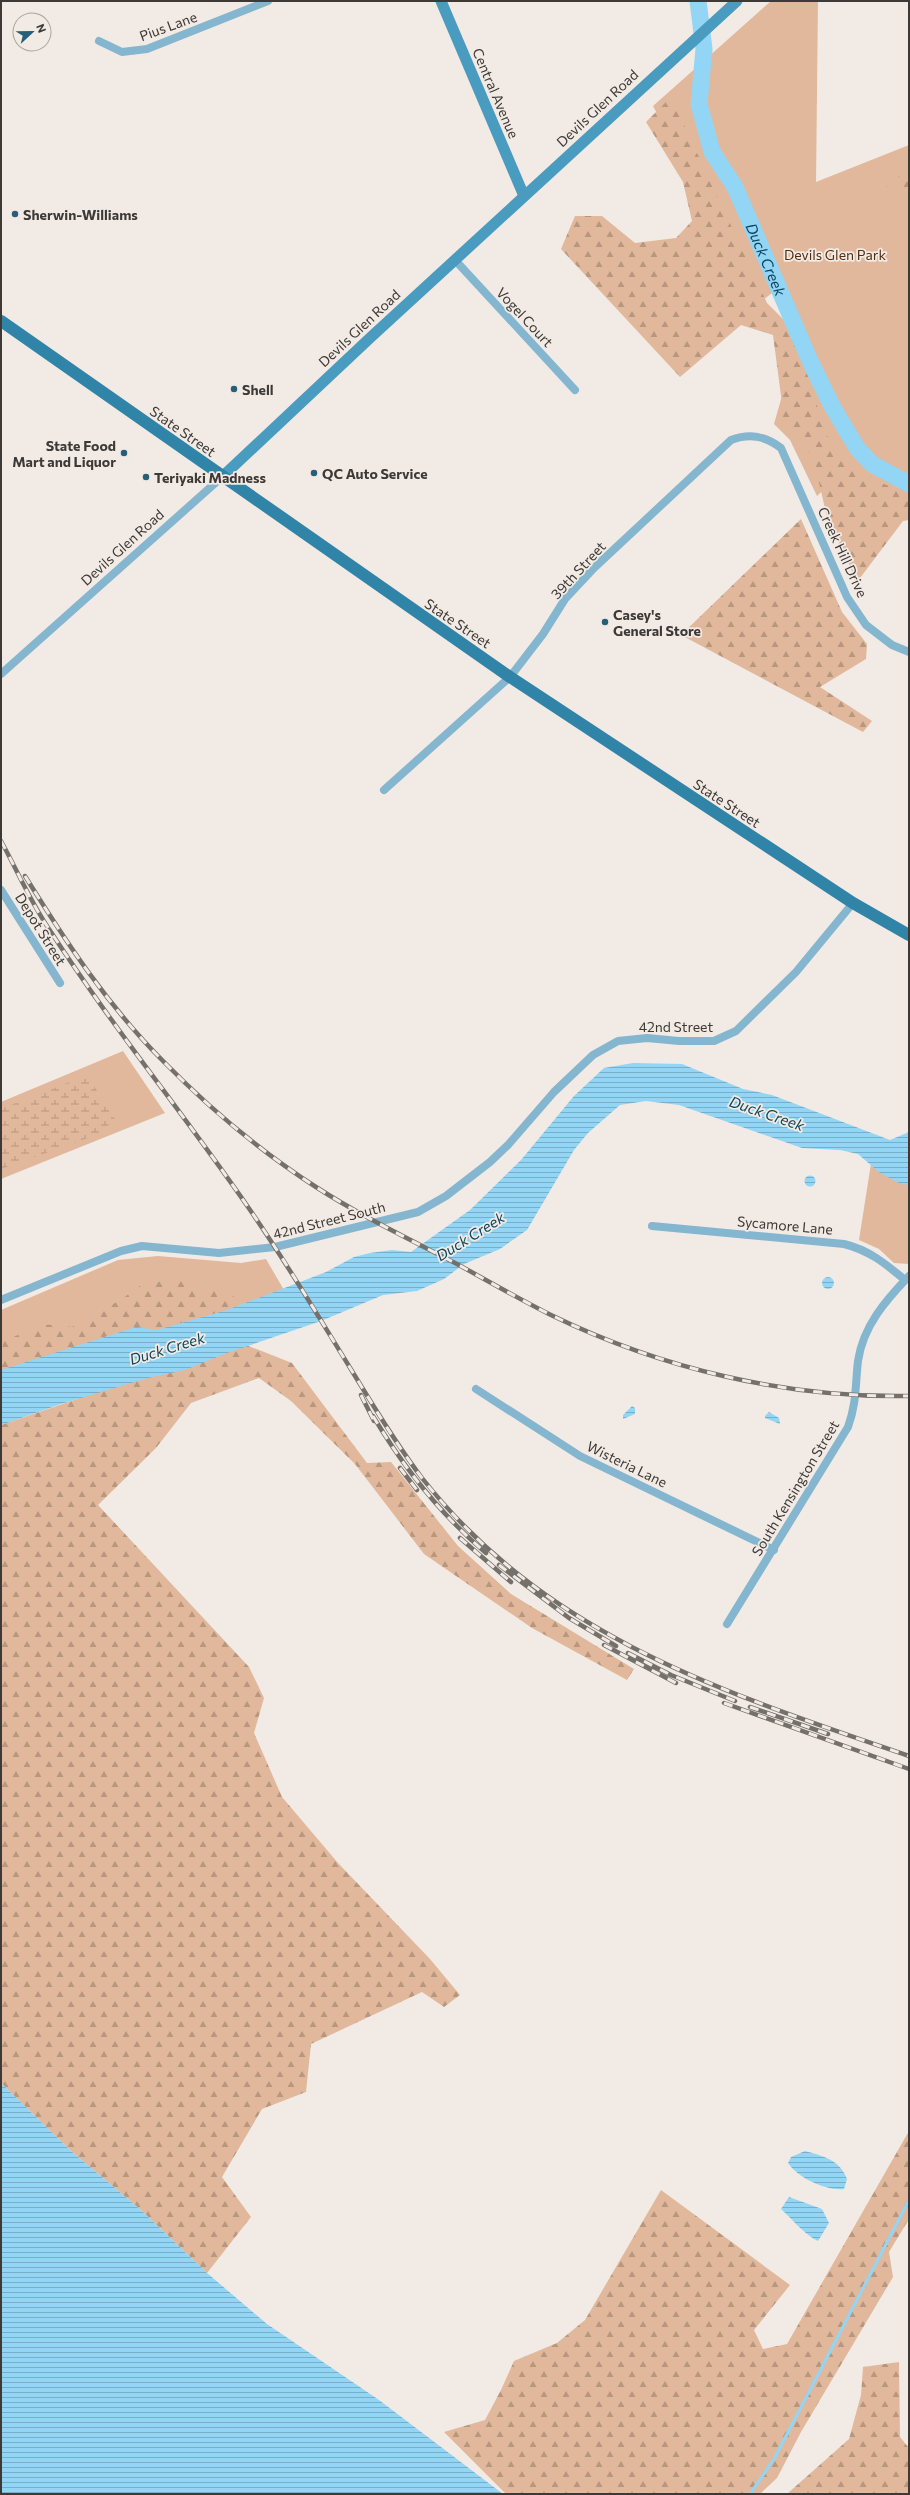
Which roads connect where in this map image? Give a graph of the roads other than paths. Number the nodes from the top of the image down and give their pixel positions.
1 (268, 1) edge
2 (442, 1) edge
3 (733, 4) edge
4 (99, 41) dead end
5 (524, 196) junction
6 (455, 260) junction
7 (1, 321) edge
8 (575, 390) dead end
9 (222, 477) junction
10 (798, 486) joint
11 (909, 652) edge
12 (1, 674) edge
13 (510, 677) junction
14 (384, 790) dead end
15 (1, 890) edge
16 (853, 903) junction
17 (909, 935) edge
18 (60, 983) dead end
19 (490, 1162) joint
20 (652, 1226) dead end
21 (907, 1278) edge
22 (1, 1300) edge
23 (476, 1389) dead end
24 (774, 1550) junction
25 (727, 1624) dead end

1 - 4 street, Pius Lane
2 - 5 main road, Central Avenue
3 - 5 main road, Devils Glen Road
5 - 6 main road, Devils Glen Road
6 - 8 street, Vogel Court
6 - 9 main road, Devils Glen Road
7 - 9 main road, State Street
9 - 12 street, Devils Glen Road
9 - 13 main road, State Street
10 - 11 street, Creek Hill Drive
10 - 13 street, 39th Street
13 - 14 street, 39th Street
13 - 16 main road, State Street
15 - 18 street, Depot Street
16 - 17 main road, State Street
16 - 19 street, 42nd Street
19 - 22 street, 42nd Street South
20 - 21 street, Sycamore Lane
21 - 24 street, South Kensington Street
23 - 24 street, Wisteria Lane
24 - 25 street, South Kensington Street

